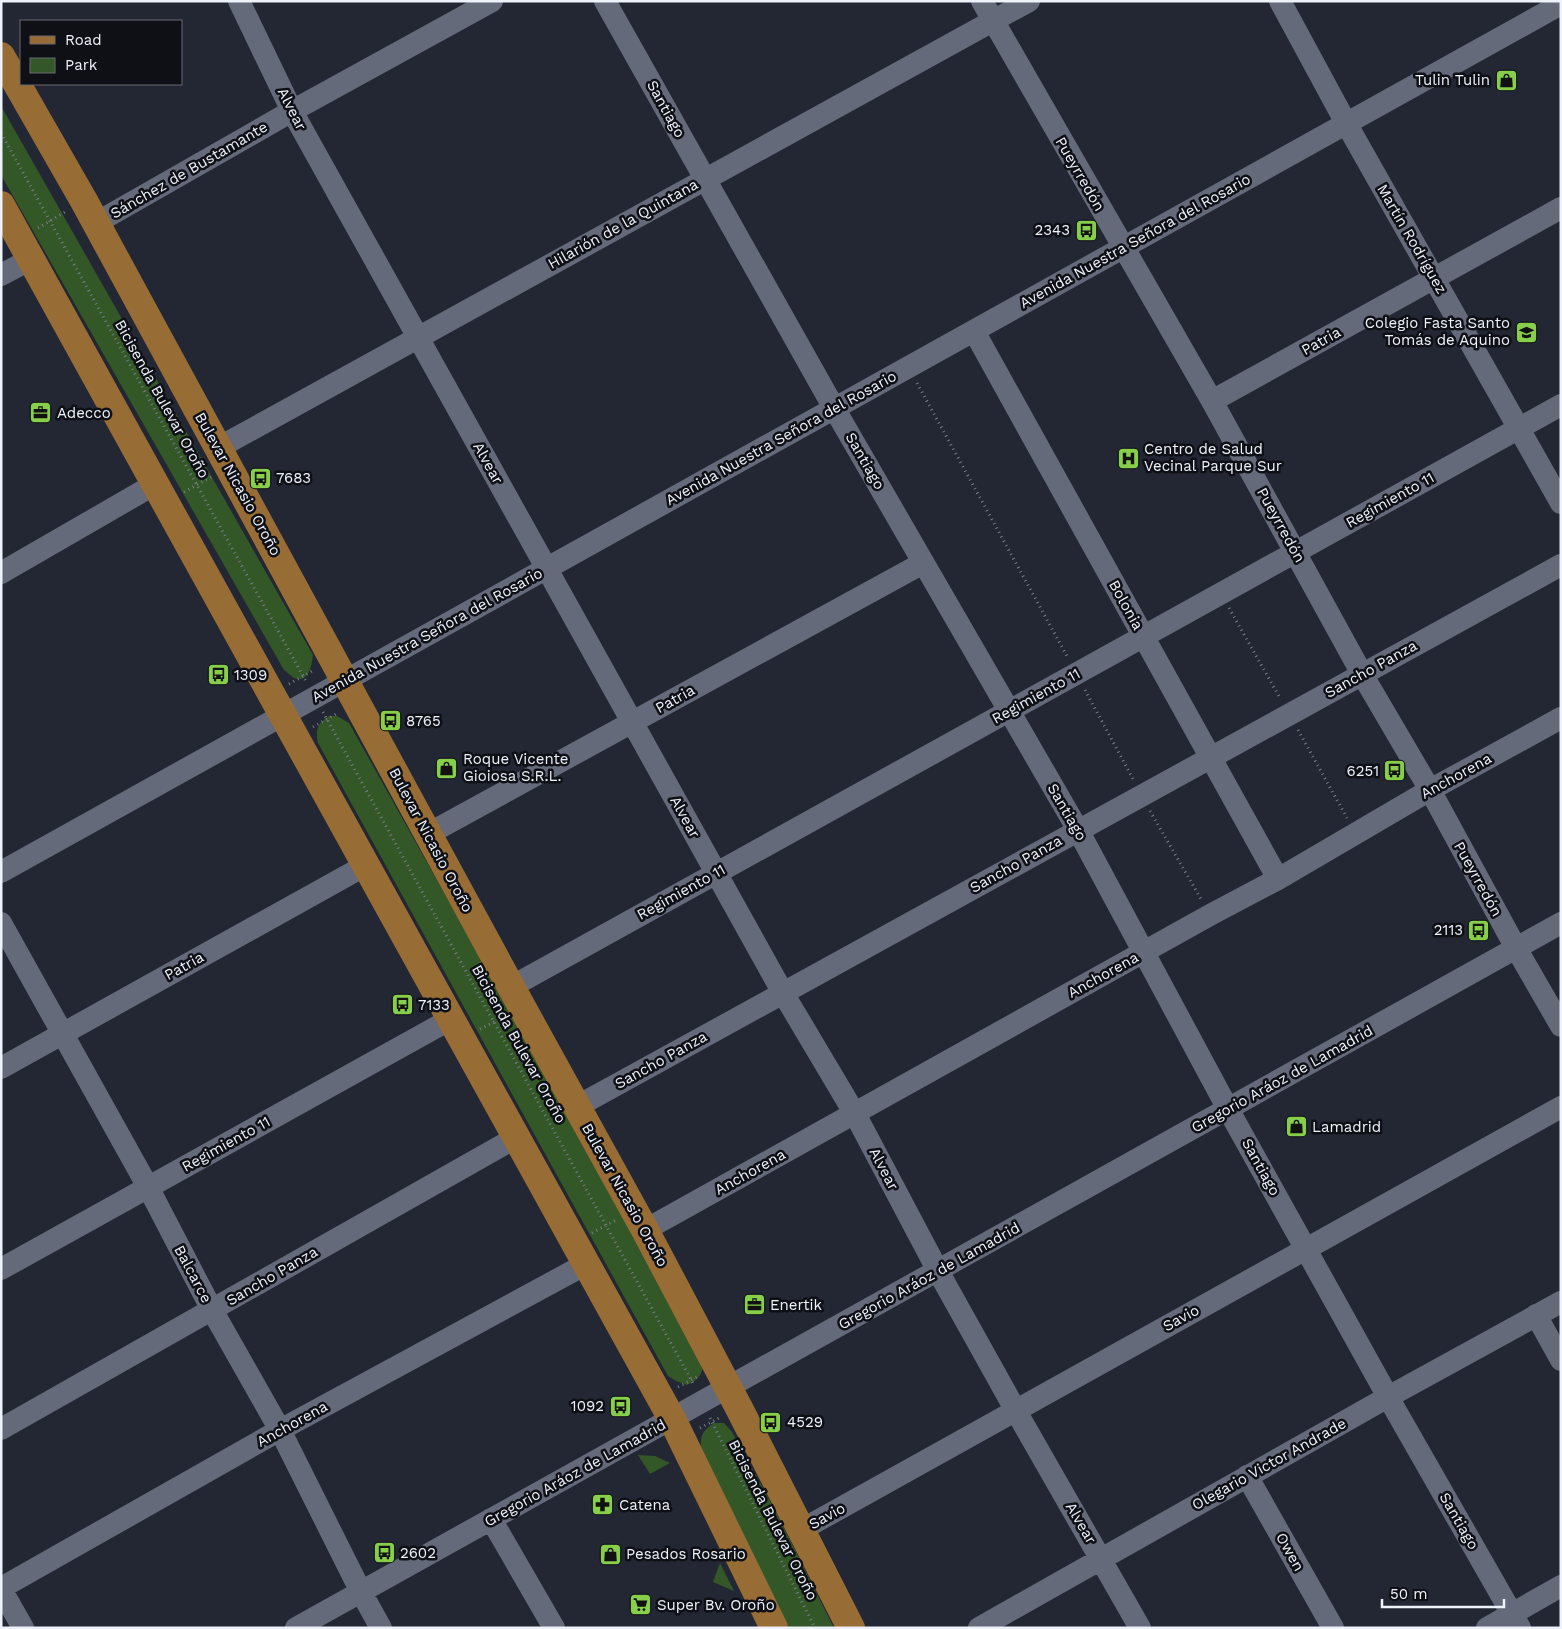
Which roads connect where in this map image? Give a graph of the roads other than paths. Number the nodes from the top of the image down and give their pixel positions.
1 (239, 1) edge
2 (492, 1) edge
3 (605, 1) edge
4 (982, 1) edge
5 (1029, 1) edge
6 (1280, 1) edge
7 (1561, 4) edge
8 (993, 21) junction
9 (1, 56) edge
10 (292, 111) junction
11 (1346, 124) junction
12 (705, 179) junction
13 (1, 205) edge
14 (1561, 208) edge
15 (90, 212) junction
16 (1123, 248) junction
17 (26, 249) junction
18 (1, 275) edge
19 (1434, 278) junction
20 (974, 330) junction
21 (418, 338) junction
22 (1212, 401) junction
23 (1561, 406) edge
24 (834, 408) junction
25 (1519, 429) junction
26 (223, 458) junction
27 (160, 493) junction
28 (1561, 502) edge
29 (1296, 552) junction
30 (923, 563) junction
31 (1561, 565) edge
32 (547, 569) junction
33 (1, 573) edge
34 (1144, 636) junction
35 (1362, 674) junction
36 (345, 681) junction
37 (1010, 711) junction
38 (283, 715) junction
39 (1561, 718) edge
40 (632, 722) junction
41 (1211, 757) junction
42 (1430, 790) junction
43 (1078, 830) junction
44 (428, 834) junction
45 (366, 865) junction
46 (1, 872) edge
47 (716, 873) junction
48 (1278, 879) junction
49 (1, 922) edge
50 (1561, 923) edge
51 (1516, 948) junction
52 (1145, 952) junction
53 (783, 993) junction
54 (516, 997) junction
55 (1561, 1026) edge
56 (457, 1029) junction
57 (63, 1033) junction
58 (1, 1068) edge
59 (576, 1107) junction
60 (1561, 1107) edge
61 (1228, 1109) junction
62 (855, 1114) junction
63 (517, 1137) junction
64 (148, 1188) junction
65 (640, 1220) junction
66 (1307, 1248) junction
67 (580, 1253) junction
68 (1, 1270) edge
69 (938, 1271) junction
70 (1561, 1302) edge
71 (212, 1310) junction
72 (1536, 1315) junction
73 (1561, 1360) edge
74 (728, 1387) junction
75 (1388, 1397) junction
76 (1016, 1411) junction
77 (671, 1418) junction
78 (1, 1429) edge
79 (280, 1430) junction
80 (1247, 1476) junction
81 (492, 1519) junction
82 (801, 1530) junction
83 (1101, 1559) junction
84 (1561, 1586) edge
85 (1, 1588) edge
86 (361, 1592) junction
87 (1516, 1620) edge
88 (23, 1628) edge
89 (296, 1628) edge
90 (381, 1628) edge
91 (554, 1628) edge
92 (774, 1628) edge
93 (851, 1628) edge
94 (979, 1628) edge
95 (1140, 1628) edge
96 (1333, 1628) edge
97 (1486, 1628) edge

1 - 10 street, Alvear
2 - 10 street, Sánchez de Bustamante
3 - 12 street, Santiago
4 - 8 street, Pueyrredón
5 - 8 street, Hilarión de la Quintana
6 - 11 street, Martín Rodríguez
7 - 11 street, Avenida Nuestra Señora del Rosario
8 - 12 street, Hilarión de la Quintana
8 - 16 street, Pueyrredón
9 - 15 main road, Bulevar Nicasio Oroño
10 - 15 street, Sánchez de Bustamante
10 - 21 street, Alvear
11 - 16 street, Avenida Nuestra Señora del Rosario
11 - 19 street, Martín Rodríguez
12 - 21 street, Hilarión de la Quintana
12 - 24 street, Santiago
13 - 17 main road
14 - 19 street, Patria
15 - 26 main road, Bulevar Nicasio Oroño
16 - 20 street, Avenida Nuestra Señora del Rosario
16 - 22 street, Pueyrredón
17 - 18 street
17 - 27 main road
19 - 22 street, Patria
19 - 25 street, Martín Rodríguez
20 - 24 street, Avenida Nuestra Señora del Rosario
20 - 34 street, Bolonia
21 - 26 street, Hilarión de la Quintana
21 - 32 street, Alvear
22 - 29 street, Pueyrredón
23 - 25 street, Regimiento 11
24 - 30 street, Santiago
24 - 32 street, Avenida Nuestra Señora del Rosario
25 - 28 street, Martín Rodríguez
25 - 29 street, Regimiento 11
26 - 36 main road, Bulevar Nicasio Oroño
27 - 33 street
27 - 38 main road
29 - 34 street, Regimiento 11
29 - 35 street, Pueyrredón
30 - 37 street, Santiago
30 - 40 street, Patria
31 - 35 street, Sancho Panza
32 - 36 street, Avenida Nuestra Señora del Rosario
32 - 40 street, Alvear
34 - 37 street, Regimiento 11
34 - 41 street, Bolonia
35 - 41 street, Sancho Panza
35 - 42 street, Pueyrredón
36 - 38 street, Avenida Nuestra Señora del Rosario
36 - 44 main road, Bulevar Nicasio Oroño
37 - 43 street, Santiago
37 - 47 street, Regimiento 11
38 - 45 main road
38 - 46 street, Avenida Nuestra Señora del Rosario
39 - 42 street, Anchorena
40 - 44 street, Patria
40 - 47 street, Alvear
41 - 43 street, Sancho Panza
41 - 48 street, Bolonia
42 - 48 street, Anchorena
42 - 51 street, Pueyrredón
43 - 52 street, Santiago
43 - 53 street, Sancho Panza
44 - 54 main road, Bulevar Nicasio Oroño
45 - 56 main road
45 - 57 street, Patria
47 - 53 street, Alvear
47 - 54 street, Regimiento 11
48 - 52 street, Anchorena
49 - 57 street, Balcarce
50 - 51 street, Gregorio Aráoz de Lamadrid
51 - 55 street, Pueyrredón
51 - 61 street, Gregorio Aráoz de Lamadrid
52 - 61 street, Santiago
52 - 62 street, Anchorena
53 - 59 street, Sancho Panza
53 - 62 street, Alvear
54 - 59 main road, Bulevar Nicasio Oroño
56 - 63 main road
56 - 64 street, Regimiento 11
57 - 58 street, Patria
57 - 64 street, Balcarce
59 - 65 main road, Bulevar Nicasio Oroño
60 - 66 street, Savio
61 - 66 street, Santiago
61 - 69 street, Gregorio Aráoz de Lamadrid
62 - 65 street, Anchorena
62 - 69 street, Alvear
63 - 67 main road
63 - 71 street, Sancho Panza
64 - 68 street, Regimiento 11
64 - 71 street, Balcarce
65 - 74 main road, Bulevar Nicasio Oroño
66 - 75 street, Santiago
66 - 76 street, Savio
67 - 77 main road
67 - 79 street, Anchorena
69 - 74 street, Gregorio Aráoz de Lamadrid
69 - 76 street, Alvear
70 - 72 street, Olegario Victor Andrade
71 - 78 street, Sancho Panza
71 - 79 street, Balcarce
72 - 73 street
72 - 75 street, Olegario Victor Andrade
74 - 77 street, Gregorio Aráoz de Lamadrid
74 - 82 main road, Bulevar Nicasio Oroño
75 - 80 street, Olegario Victor Andrade
75 - 87 street, Santiago
76 - 82 street, Savio
76 - 83 street, Alvear
77 - 81 street, Gregorio Aráoz de Lamadrid
77 - 92 main road
79 - 85 street, Anchorena
79 - 86 street, Balcarce
80 - 83 street, Olegario Victor Andrade
80 - 96 street, Owen
81 - 86 street, Gregorio Aráoz de Lamadrid
81 - 91 street
82 - 93 main road, Bulevar Nicasio Oroño
83 - 94 street, Olegario Victor Andrade
83 - 95 street, Alvear
84 - 87 street
85 - 88 street
86 - 89 street, Gregorio Aráoz de Lamadrid
86 - 90 street, Balcarce
87 - 97 street

